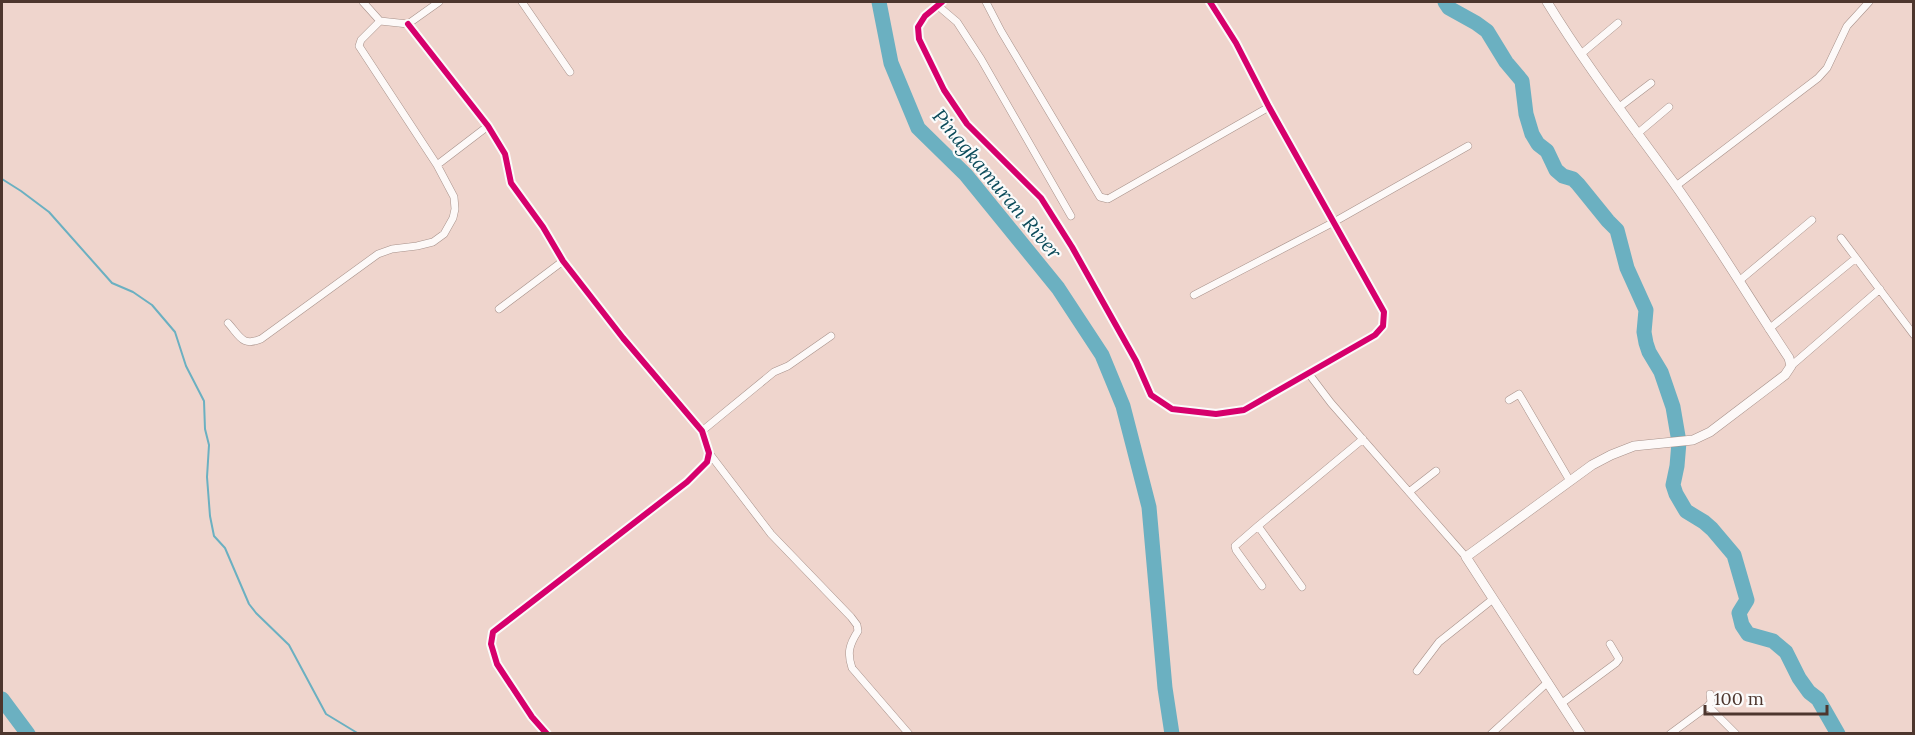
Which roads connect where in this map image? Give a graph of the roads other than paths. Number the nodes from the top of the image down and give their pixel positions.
1 (363, 2) edge
2 (439, 2) edge
3 (522, 2) edge
4 (986, 2) edge
5 (1210, 2) edge
6 (1547, 2) edge
7 (1869, 2) edge
8 (940, 3) edge
9 (380, 21) junction
10 (1618, 23) dead end
11 (408, 24) junction
12 (1581, 54) junction
13 (570, 72) dead end
14 (1651, 83) dead end
15 (1269, 107) junction
16 (1669, 107) dead end
17 (1618, 108) junction
18 (488, 126) junction
19 (1637, 134) junction
20 (1468, 146) dead end
21 (437, 165) junction
22 (1676, 186) junction
23 (1071, 216) dead end
24 (1812, 220) dead end
25 (1334, 222) junction
26 (1841, 238) dead end
27 (1856, 258) junction
28 (563, 261) junction
29 (1739, 281) junction
30 (1880, 289) junction
31 (1194, 295) dead end
32 (499, 309) dead end
33 (228, 323) dead end
34 (1769, 329) junction
35 (1914, 335) edge
36 (831, 336) dead end
37 (1791, 366) junction
38 (1309, 374) junction
39 (1509, 400) dead end
40 (702, 431) junction
41 (1363, 439) junction
42 (709, 453) junction
43 (1436, 471) dead end
44 (1570, 481) junction
45 (1409, 492) junction
46 (1258, 526) junction
47 (1466, 557) junction
48 (1262, 586) dead end
49 (1302, 587) dead end
50 (1493, 598) junction
51 (1610, 644) dead end
52 (1418, 670) dead end
53 (1548, 682) junction
54 (1710, 694) dead end
55 (1562, 703) junction
56 (1708, 706) junction
57 (547, 734) edge
58 (909, 734) edge
59 (1491, 734) edge
60 (1581, 734) edge
61 (1670, 734) edge
62 (1736, 734) edge

1 - 9 street
2 - 11 street
3 - 13 street
4 - 15 street
5 - 15 street
6 - 12 street
7 - 22 street
8 - 23 street
8 - 38 street
9 - 11 street
9 - 21 street
10 - 12 street
11 - 18 street
12 - 17 street
14 - 17 street
15 - 25 street
16 - 19 street
17 - 19 street
18 - 21 street
18 - 28 street
19 - 22 street
20 - 25 street
21 - 33 street
22 - 29 street
24 - 29 street
25 - 31 street
25 - 38 street
26 - 27 street
27 - 30 street
27 - 34 street
28 - 32 street
28 - 40 street
29 - 34 street
30 - 35 street
30 - 37 street
34 - 37 street
36 - 40 street
37 - 44 street
38 - 41 street
39 - 44 street
40 - 42 street
41 - 45 street
41 - 46 street
42 - 57 street
42 - 58 street
43 - 45 street
44 - 47 street
45 - 47 street
46 - 48 street
46 - 49 street
47 - 50 street
50 - 52 street
50 - 53 street
51 - 55 street
53 - 55 street
53 - 59 street
54 - 56 street
55 - 60 street
56 - 61 street
56 - 62 street

